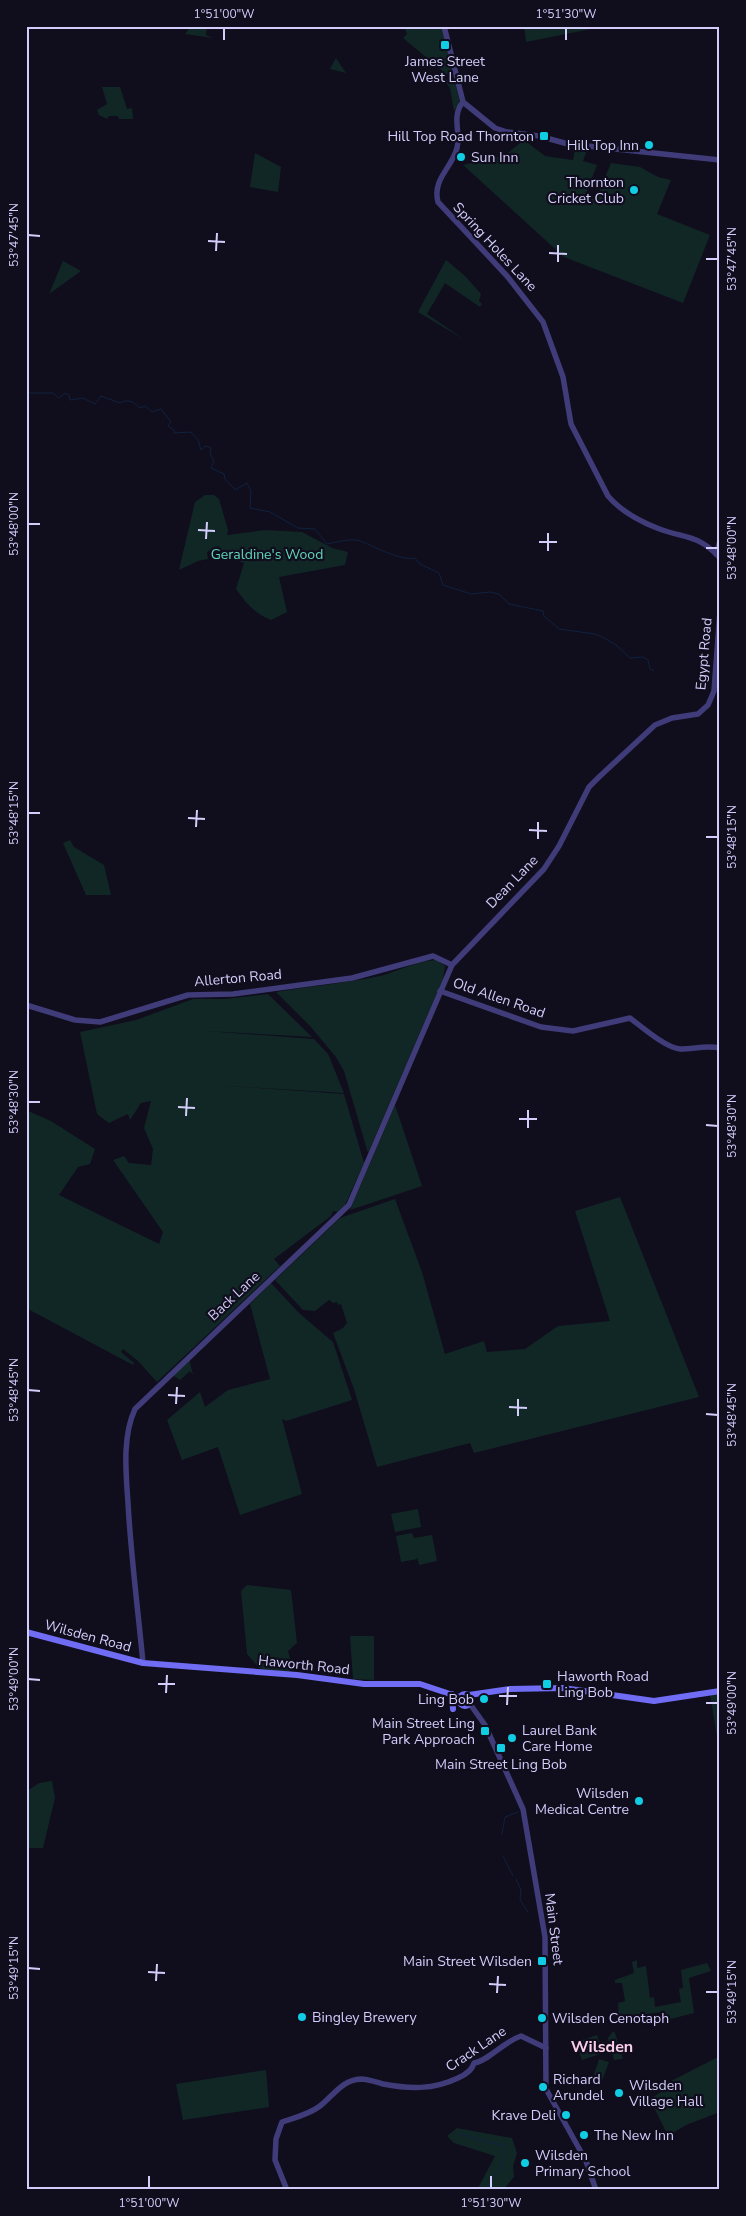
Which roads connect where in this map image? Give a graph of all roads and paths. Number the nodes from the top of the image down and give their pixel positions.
1 (444, 26) edge
2 (463, 102) junction
3 (720, 160) edge
4 (720, 540) edge
5 (718, 556) edge
6 (720, 611) edge
7 (690, 717) joint
8 (452, 965) junction
9 (440, 992) junction
10 (26, 1005) edge
11 (720, 1048) edge
12 (26, 1632) edge
13 (143, 1664) junction
14 (720, 1691) edge
15 (452, 1694) junction
16 (469, 1695) junction
17 (460, 1697) junction
18 (470, 1704) junction
19 (453, 1709) dead end
20 (546, 2048) junction
21 (287, 2190) edge
22 (596, 2190) edge

1 - 2 street
2 - 3 street
2 - 5 street, Spring Holes Lane
4 - 5 street
6 - 7 street, Egypt Road
7 - 8 street, Dean Lane
8 - 9 street, Back Lane
8 - 10 street, Allerton Road
9 - 11 street, Old Allen Road
9 - 13 street, Back Lane
12 - 13 main road, Wilsden Road
13 - 15 main road, Haworth Road
14 - 16 main road
15 - 17 main road, Haworth Road
15 - 19 main road
16 - 17 main road
16 - 18 main road
17 - 18 main road, Haworth Road
18 - 20 street, Main Street
20 - 21 street, Crack Lane
20 - 22 street, Main Street

